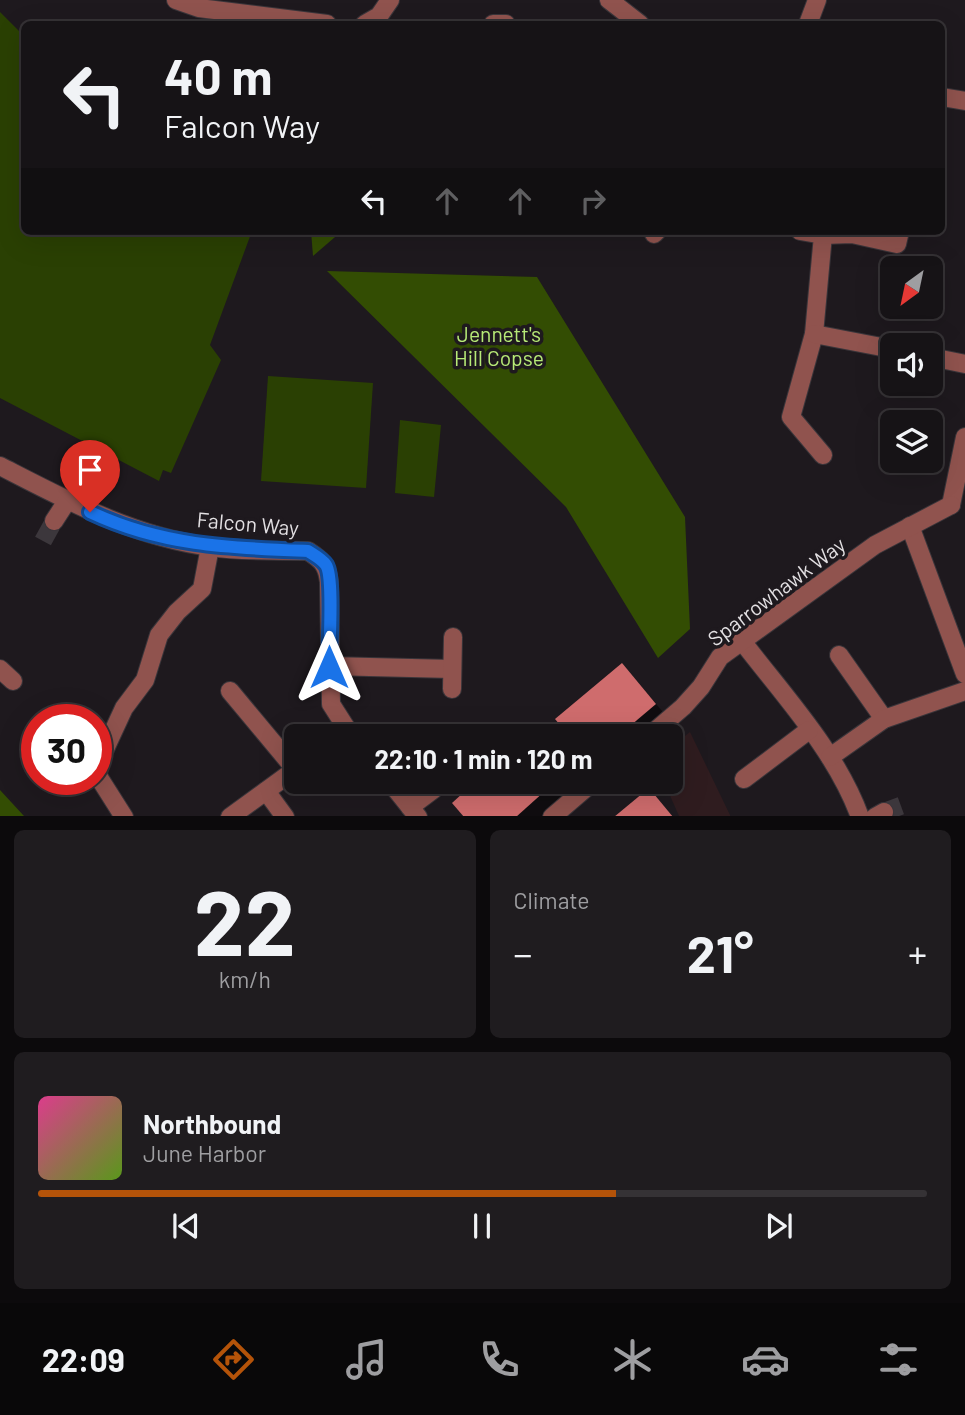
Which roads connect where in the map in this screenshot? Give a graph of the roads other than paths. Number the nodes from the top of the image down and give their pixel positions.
1 (176, 0) edge
2 (390, 0) edge
3 (609, 0) edge
4 (817, 0) edge
5 (303, 21) edge
6 (379, 21) edge
7 (636, 21) edge
8 (809, 21) edge
9 (945, 98) edge
10 (965, 101) edge
11 (823, 235) edge
12 (856, 235) edge
13 (899, 235) edge
14 (814, 334) junction
15 (880, 347) edge
16 (943, 359) edge
17 (965, 364) edge
18 (965, 437) edge
19 (823, 455) dead end
20 (0, 466) edge
21 (67, 501) junction
22 (958, 506) edge
23 (54, 522) tunnel mouth
24 (910, 526) junction
25 (210, 547) junction
26 (453, 637) dead end
27 (742, 641) junction
28 (839, 655) dead end
29 (329, 666) junction
30 (452, 669) junction
31 (965, 674) edge
32 (452, 689) dead end
33 (230, 691) dead end
34 (965, 691) edge
35 (884, 719) junction
36 (340, 724) edge
37 (663, 724) edge
38 (809, 730) junction
39 (284, 756) edge
40 (830, 757) junction
41 (284, 777) edge
42 (744, 779) dead end
43 (266, 791) junction
44 (400, 794) edge
45 (430, 794) edge
46 (579, 794) edge
47 (414, 812) edge
48 (123, 816) edge
49 (231, 816) edge
50 (284, 816) edge
51 (553, 816) edge
52 (860, 816) edge

1 - 5 street
2 - 6 street
3 - 7 street
4 - 8 street
9 - 10 street
11 - 14 street
12 - 13 street
14 - 15 street
14 - 19 street
16 - 17 street
18 - 22 street
20 - 21 street, Falcon Way
21 - 23 street
21 - 25 street, Falcon Way
22 - 24 street, Sparrowhawk Way
24 - 27 street, Sparrowhawk Way
24 - 31 street
25 - 29 street, Falcon Way
25 - 48 street
26 - 30 street
27 - 37 street, Sparrowhawk Way
27 - 38 street
28 - 35 street
29 - 30 street
29 - 36 street, Falcon Way
30 - 32 street
33 - 39 street
34 - 35 street
35 - 40 street
38 - 40 street
38 - 42 street
40 - 52 street
41 - 43 street
43 - 49 street
43 - 50 street
44 - 47 street
45 - 47 street
46 - 51 street

